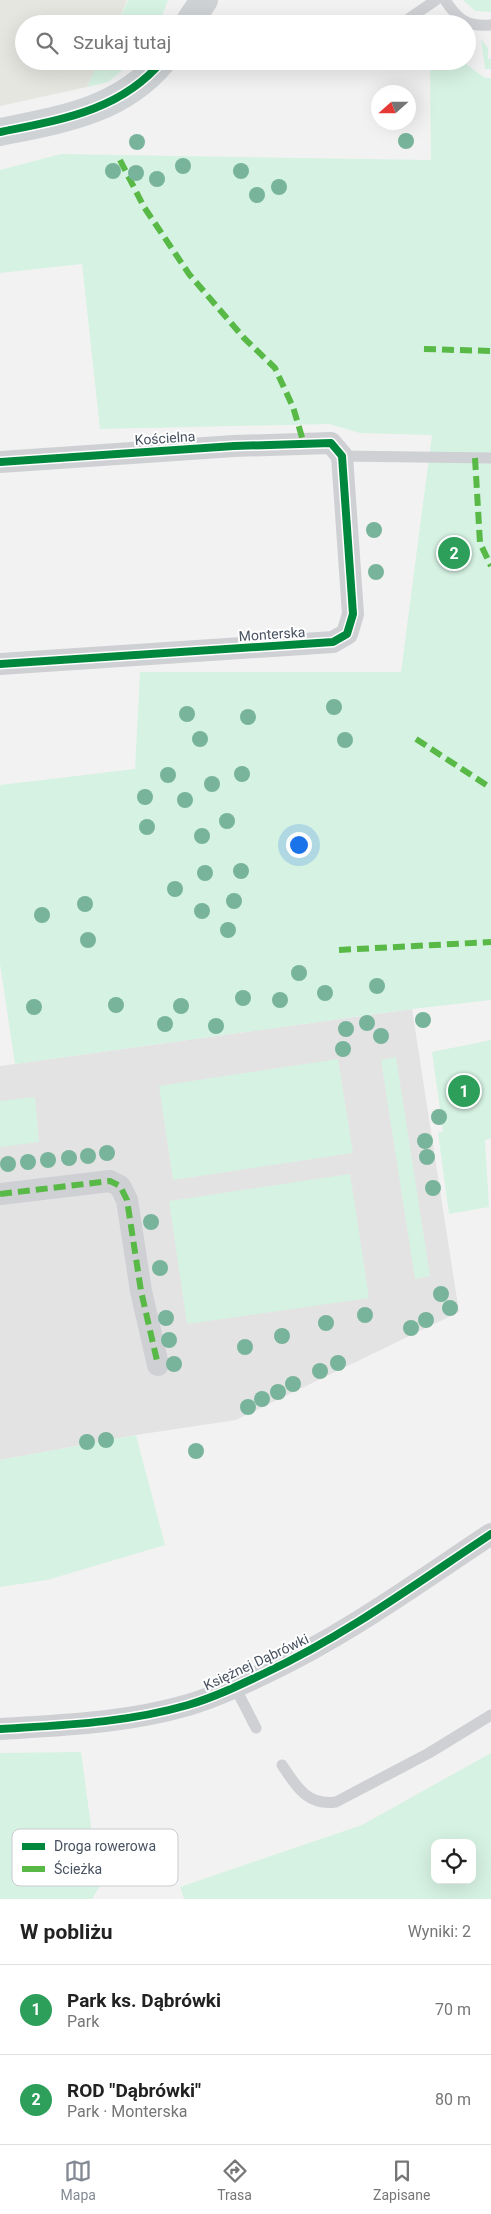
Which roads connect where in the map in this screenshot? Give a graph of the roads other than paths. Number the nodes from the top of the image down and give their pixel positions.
1 (436, 0) edge
2 (445, 0) edge
3 (414, 15) edge
4 (458, 15) edge
5 (476, 25) edge
6 (491, 25) edge
7 (152, 70) edge
8 (0, 132) edge
9 (336, 449) junction
10 (491, 458) edge
11 (0, 462) edge
12 (0, 664) edge
13 (0, 1194) edge
14 (158, 1365) dead end
15 (491, 1534) edge
16 (235, 1687) junction
17 (491, 1715) edge
18 (256, 1728) dead end
19 (0, 1729) edge
20 (282, 1765) dead end

1 - 3 lane
2 - 4 lane
5 - 6 lane
7 - 8 street
9 - 10 lane
9 - 11 street, Kościelna
9 - 12 street, Monterska
13 - 14 street
15 - 16 street, Księżnej Dąbrówki
16 - 18 lane
16 - 19 street, Księżnej Dąbrówki
17 - 20 lane

